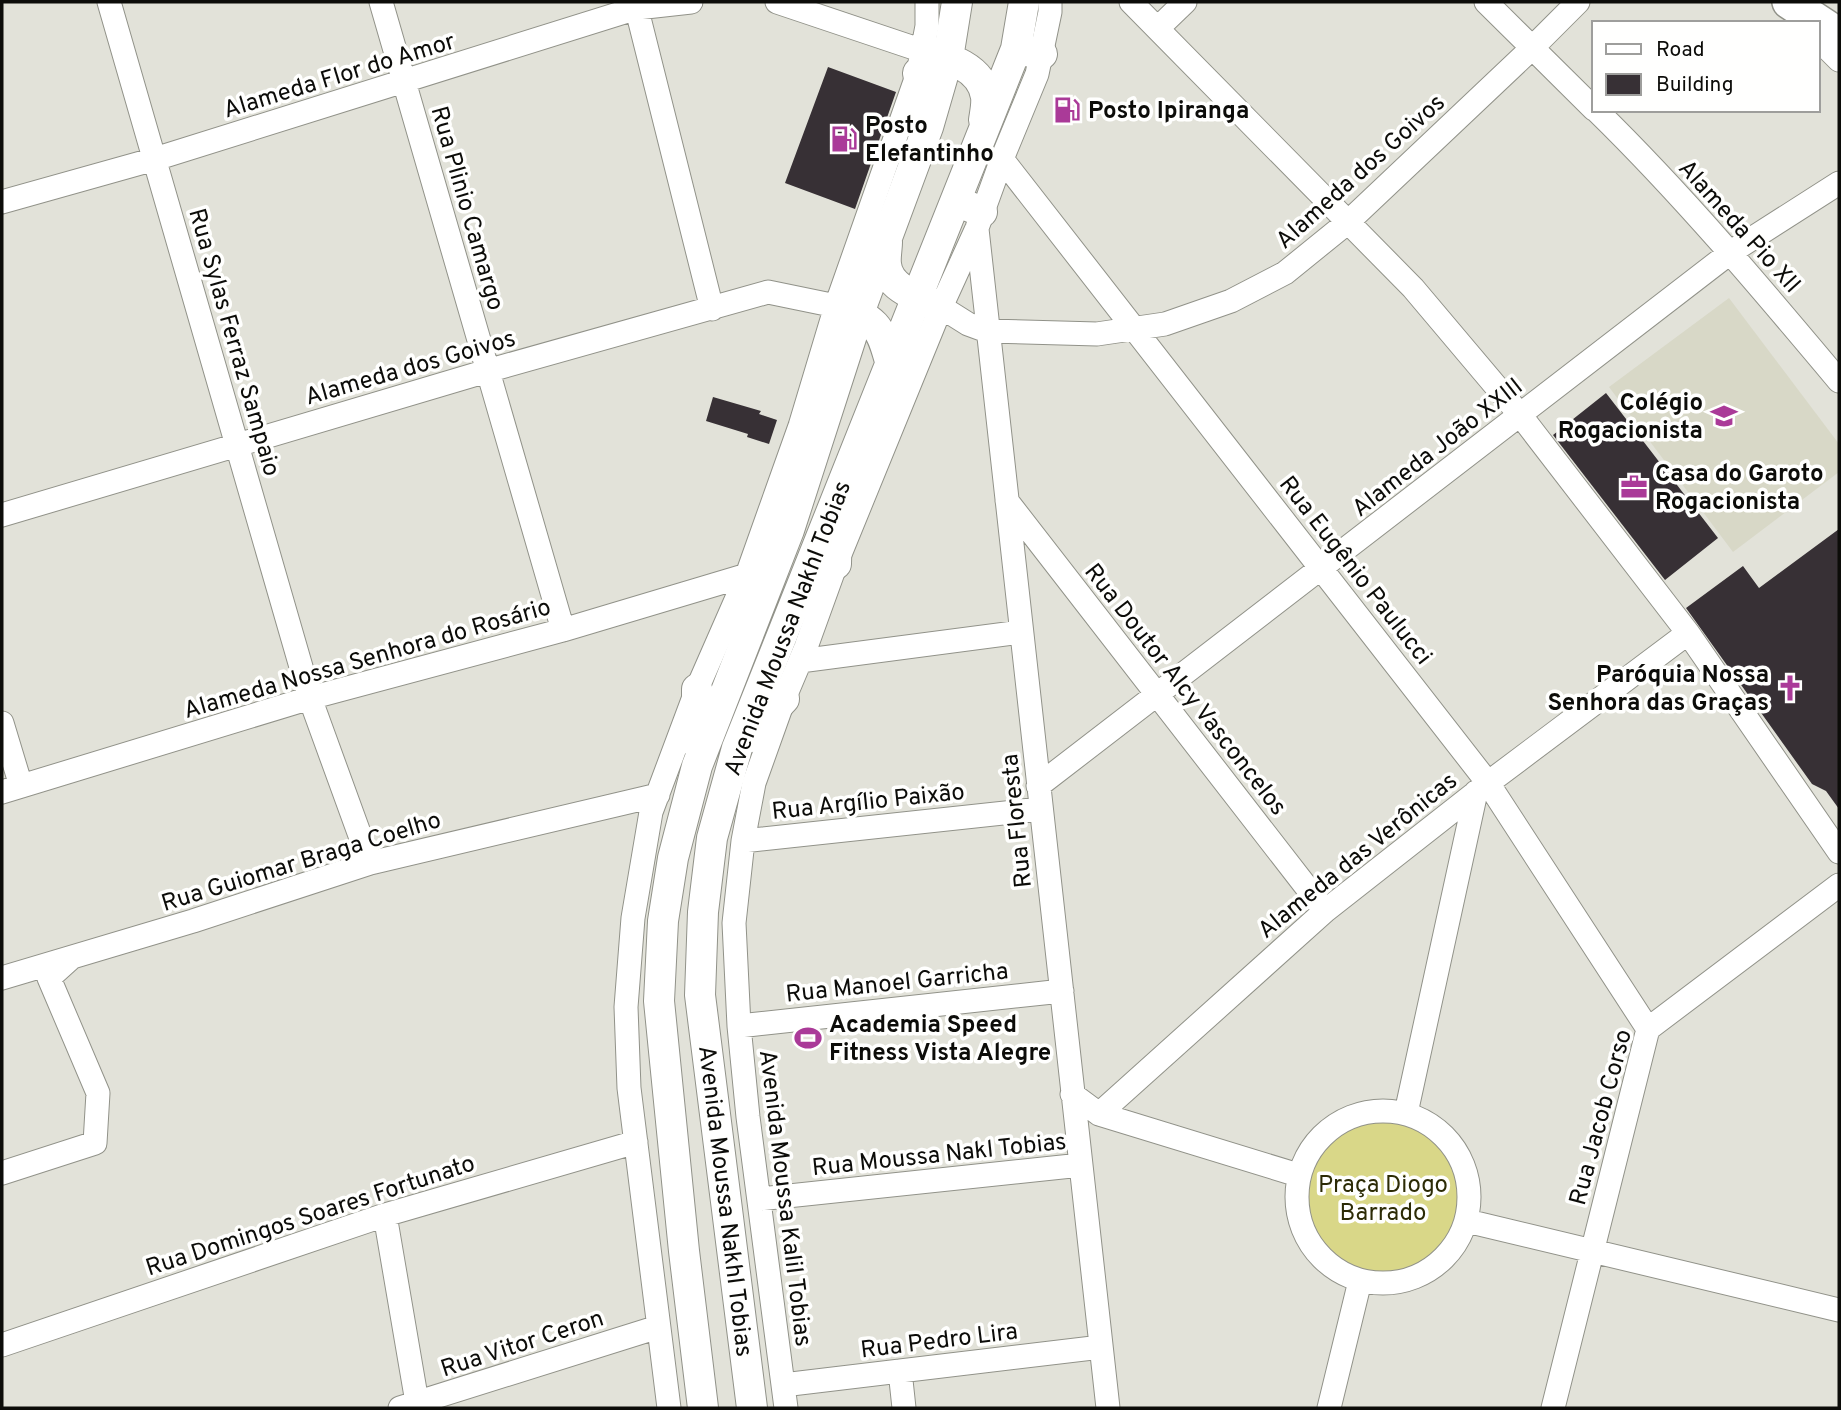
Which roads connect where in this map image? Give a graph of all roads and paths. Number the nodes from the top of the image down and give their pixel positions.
1 (109, 2) edge
2 (381, 2) edge
3 (691, 2) edge
4 (777, 2) edge
5 (927, 2) edge
6 (957, 2) edge
7 (1132, 2) edge
8 (1185, 2) edge
9 (1486, 2) edge
10 (1578, 2) edge
11 (1781, 2) edge
12 (1789, 2) edge
13 (1047, 4) edge
14 (636, 5) edge
15 (1800, 21) edge
16 (1818, 21) edge
17 (1820, 22) edge
18 (1158, 29) junction
19 (1839, 35) edge
20 (1820, 41) edge
21 (1532, 48) junction
22 (1029, 51) junction
23 (1839, 60) edge
24 (930, 61) junction
25 (406, 82) junction
26 (1592, 106) edge
27 (1598, 112) edge
28 (983, 134) junction
29 (155, 159) junction
30 (1002, 159) junction
31 (1839, 183) edge
32 (2, 202) edge
33 (972, 214) junction
34 (1348, 222) junction
35 (888, 231) junction
36 (1731, 252) junction
37 (930, 302) junction
38 (712, 309) junction
39 (847, 309) junction
40 (1135, 329) junction
41 (987, 331) junction
42 (891, 365) junction
43 (487, 371) junction
44 (1839, 381) edge
45 (831, 399) junction
46 (1521, 416) junction
47 (800, 426) junction
48 (237, 444) junction
49 (838, 495) junction
50 (1006, 500) junction
51 (2, 515) edge
52 (836, 564) junction
53 (1322, 568) junction
54 (747, 575) junction
55 (563, 630) junction
56 (1021, 632) junction
57 (1688, 633) junction
58 (800, 661) junction
59 (697, 689) junction
60 (1158, 695) junction
61 (310, 698) junction
62 (784, 699) junction
63 (2, 723) edge
64 (737, 748) junction
65 (697, 766) junction
66 (1038, 786) junction
67 (1482, 788) junction
68 (12, 789) edge
69 (658, 795) junction
70 (1041, 809) junction
71 (743, 841) junction
72 (1839, 852) edge
73 (370, 863) junction
74 (1839, 885) edge
75 (1325, 911) junction
76 (73, 956) junction
77 (2, 978) edge
78 (1062, 991) junction
79 (739, 1026) junction
80 (1648, 1029) junction
81 (1072, 1094) junction
82 (1099, 1114) junction
83 (1406, 1114) junction
84 (636, 1142) junction
85 (1081, 1165) junction
86 (2, 1173) edge
87 (1298, 1175) junction
88 (678, 1186) junction
89 (725, 1187) junction
90 (760, 1199) junction
91 (385, 1215) junction
92 (1467, 1221) junction
93 (731, 1249) junction
94 (1591, 1250) junction
95 (684, 1251) junction
96 (1360, 1281) junction
97 (1839, 1310) edge
98 (659, 1327) junction
99 (2, 1345) edge
100 (1101, 1347) junction
101 (900, 1371) junction
102 (748, 1376) junction
103 (783, 1385) junction
104 (412, 1407) edge
105 (1115, 1407) edge
106 (668, 1408) edge
107 (703, 1408) edge
108 (752, 1408) edge
109 (763, 1408) edge
110 (786, 1408) edge
111 (904, 1408) edge
112 (1329, 1408) edge
113 (1553, 1408) edge

1 - 29 street, Rua Sylas Ferraz Sampaio
2 - 25 street, Rua Plinio Camargo
3 - 14 street, Alameda Flor do Amor
4 - 24 street
5 - 24 street
6 - 24 main road, Avenida Moussa Nakhl Tobias
7 - 18 street
8 - 18 street
9 - 21 street, Alameda Pio XII
10 - 21 street, Alameda dos Goivos
11 - 15 street
12 - 16 highway
13 - 22 main road, Avenida Moussa Nakhl Tobias
14 - 25 street, Alameda Flor do Amor
14 - 38 street
17 - 19 highway
18 - 34 street
20 - 23 street
21 - 26 street, Alameda Pio XII
21 - 34 street, Alameda dos Goivos
22 - 28 main road, Avenida Moussa Nakhl Tobias
22 - 30 street
24 - 28 main road
24 - 35 main road, Avenida Moussa Nakhl Tobias
24 - 39 street
25 - 29 street, Alameda Flor do Amor
25 - 43 street, Rua Plinio Camargo
27 - 36 street, Alameda Pio XII
28 - 33 main road, Avenida Moussa Nakhl Tobias
29 - 32 street, Alameda Flor do Amor
29 - 48 street, Rua Sylas Ferraz Sampaio
30 - 33 street
30 - 40 street, Rua Eugênio Paulucci
31 - 36 street, Alameda João XXIII
33 - 37 main road, Avenida Moussa Nakhl Tobias
33 - 41 street, Rua Floresta
34 - 40 street, Alameda dos Goivos
34 - 46 street
35 - 37 main road
35 - 39 main road, Avenida Moussa Nakhl Tobias
36 - 44 street, Alameda Pio XII
36 - 46 street, Alameda João XXIII
37 - 41 street, Alameda dos Goivos
37 - 42 main road, Avenida Moussa Nakhl Tobias
37 - 52 street, Avenida Moussa Kalil Tobias
38 - 39 street, Alameda dos Goivos
38 - 43 street, Alameda dos Goivos
39 - 42 main road
39 - 45 main road, Avenida Moussa Nakhl Tobias
39 - 47 street
40 - 41 street, Alameda dos Goivos
40 - 53 street, Rua Eugênio Paulucci
41 - 50 street, Rua Floresta
42 - 49 main road, Avenida Moussa Nakhl Tobias
43 - 48 street, Alameda dos Goivos
43 - 55 street, Rua Plinio Camargo
45 - 47 main road
45 - 65 main road, Avenida Moussa Nakhl Tobias
46 - 53 street, Alameda João XXIII
46 - 57 street
47 - 54 street
48 - 51 street, Alameda dos Goivos
48 - 61 street, Rua Sylas Ferraz Sampaio
49 - 52 main road
49 - 64 main road, Avenida Moussa Nakhl Tobias
50 - 56 street, Rua Floresta
50 - 60 street, Rua Doutor Alcy Vasconcelos
52 - 58 street, Avenida Moussa Kalil Tobias
53 - 60 street, Alameda João XXIII
53 - 67 street, Rua Eugênio Paulucci
54 - 55 street, Alameda Nossa Senhora do Rosário
54 - 59 street
55 - 61 street, Alameda Nossa Senhora do Rosário
56 - 58 street
56 - 66 street, Rua Floresta
57 - 67 street, Alameda das Verônicas
57 - 72 street
58 - 62 street, Avenida Moussa Kalil Tobias
59 - 65 main road
59 - 69 street
60 - 66 street, Alameda João XXIII
60 - 75 street, Rua Doutor Alcy Vasconcelos
61 - 68 street, Alameda Nossa Senhora do Rosário
61 - 73 street, Rua Sylas Ferraz Sampaio
62 - 64 main road
62 - 71 street, Avenida Moussa Kalil Tobias
63 - 68 street
64 - 89 main road, Avenida Moussa Nakhl Tobias
65 - 88 main road, Avenida Moussa Nakhl Tobias
66 - 70 street, Rua Floresta
67 - 75 street, Alameda das Verônicas
67 - 80 street, Rua Eugênio Paulucci
67 - 83 street
69 - 73 street, Rua Guiomar Braga Coelho
69 - 84 street
70 - 71 street, Rua Argílio Paixão
70 - 78 street, Rua Floresta
71 - 79 street, Avenida Moussa Kalil Tobias
73 - 76 street, Rua Guiomar Braga Coelho
74 - 80 street, Rua Jacob Corso
75 - 82 street, Alameda das Verônicas
76 - 77 street, Rua Guiomar Braga Coelho
76 - 86 street
78 - 79 street, Rua Manoel Garricha
78 - 81 street, Rua Floresta
79 - 90 street, Avenida Moussa Kalil Tobias
80 - 94 street, Rua Jacob Corso
81 - 82 street
81 - 85 street, Rua Floresta
82 - 87 street
83 - 87 street
83 - 92 street
84 - 91 street, Rua Domingos Soares Fortunato
84 - 98 street
85 - 90 street, Rua Moussa Nakl Tobias
85 - 100 street, Rua Floresta
87 - 96 street
88 - 89 main road
88 - 95 main road, Avenida Moussa Nakhl Tobias
89 - 93 main road, Avenida Moussa Nakhl Tobias
90 - 103 street, Avenida Moussa Kalil Tobias
91 - 99 street, Rua Domingos Soares Fortunato
91 - 104 street
92 - 94 street
92 - 96 street
93 - 95 main road
93 - 102 main road, Avenida Moussa Nakhl Tobias
94 - 97 street
94 - 113 street, Rua Jacob Corso
95 - 107 main road, Avenida Moussa Nakhl Tobias
96 - 112 street
98 - 104 street, Rua Vitor Ceron
98 - 106 street
100 - 101 street, Rua Pedro Lira
100 - 105 street, Rua Floresta
101 - 103 street, Rua Pedro Lira
101 - 111 street
102 - 108 main road, Avenida Moussa Nakhl Tobias
102 - 109 main road
103 - 110 street, Avenida Moussa Kalil Tobias

